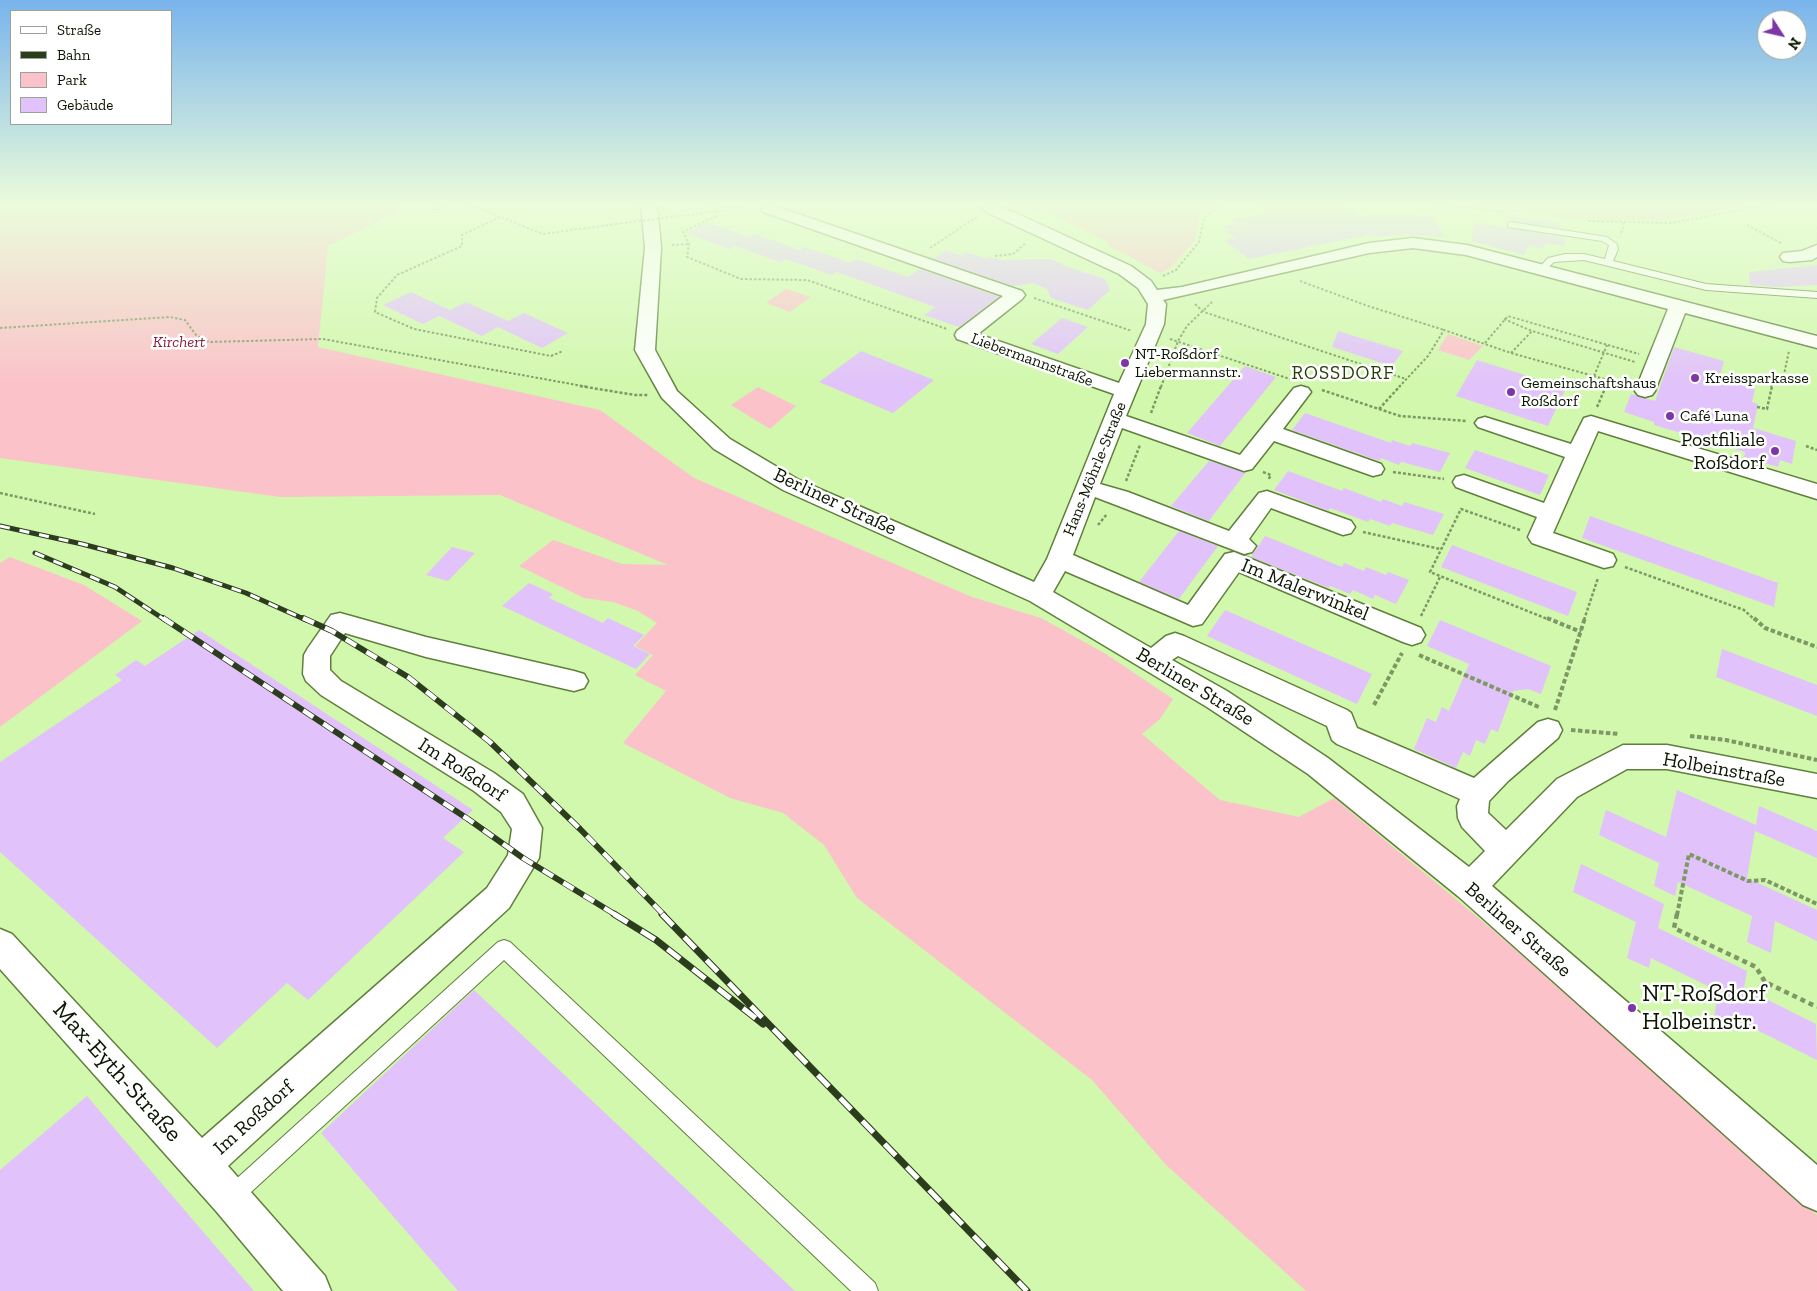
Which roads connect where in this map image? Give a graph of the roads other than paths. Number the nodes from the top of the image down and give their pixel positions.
1 (652, 264) edge
2 (929, 264) edge
3 (1113, 264) edge
4 (1300, 264) edge
5 (1524, 264) edge
6 (1548, 264) edge
7 (1612, 264) edge
8 (1543, 269) junction
9 (1817, 295) edge
10 (1152, 296) junction
11 (1680, 305) junction
12 (1817, 342) edge
13 (1308, 390) road end
14 (1126, 391) junction
15 (1645, 391) road end
16 (1115, 419) junction
17 (1485, 423) road end
18 (1270, 432) junction
19 (1576, 453) junction
20 (1373, 470) road end
21 (1458, 481) road end
22 (1087, 488) junction
23 (1817, 492) edge
24 (1550, 513) junction
25 (1343, 527) dead end
26 (1059, 559) junction
27 (1604, 560) road end
28 (1039, 595) junction
29 (1409, 645) road end
30 (1153, 662) junction
31 (574, 682) dead end
32 (1551, 722) road end
33 (1817, 786) edge
34 (1478, 794) junction
35 (1506, 850) junction
36 (1470, 887) junction
37 (0, 945) edge
38 (201, 1165) junction
39 (1817, 1191) edge
40 (230, 1197) junction
41 (310, 1291) edge
42 (867, 1291) edge

1 - 28 street, Berliner Straße
2 - 14 street, Liebermannstraße
3 - 10 street
4 - 10 street
5 - 8 street
6 - 8 lane
7 - 9 lane
8 - 11 street
10 - 14 street, Hans-Möhrle-Straße
11 - 12 street
11 - 15 street
13 - 18 street
14 - 16 street, Hans-Möhrle-Straße
16 - 18 street
16 - 22 street, Hans-Möhrle-Straße
17 - 19 street
18 - 20 street
19 - 23 street
19 - 24 street
21 - 24 street
22 - 25 street, Im Malerwinkel
22 - 26 street, Hans-Möhrle-Straße
24 - 27 street
26 - 28 street, Hans-Möhrle-Straße
26 - 29 street, Im Malerwinkel
28 - 30 street, Berliner Straße
30 - 34 street
30 - 36 street, Berliner Straße
31 - 38 street, Im Roßdorf
32 - 34 street
33 - 35 street, Holbeinstraße
34 - 35 street
35 - 36 street, Holbeinstraße
36 - 39 street, Berliner Straße
37 - 38 street, Max-Eyth-Straße
38 - 40 street, Max-Eyth-Straße
40 - 41 street, Max-Eyth-Straße
40 - 42 lane

